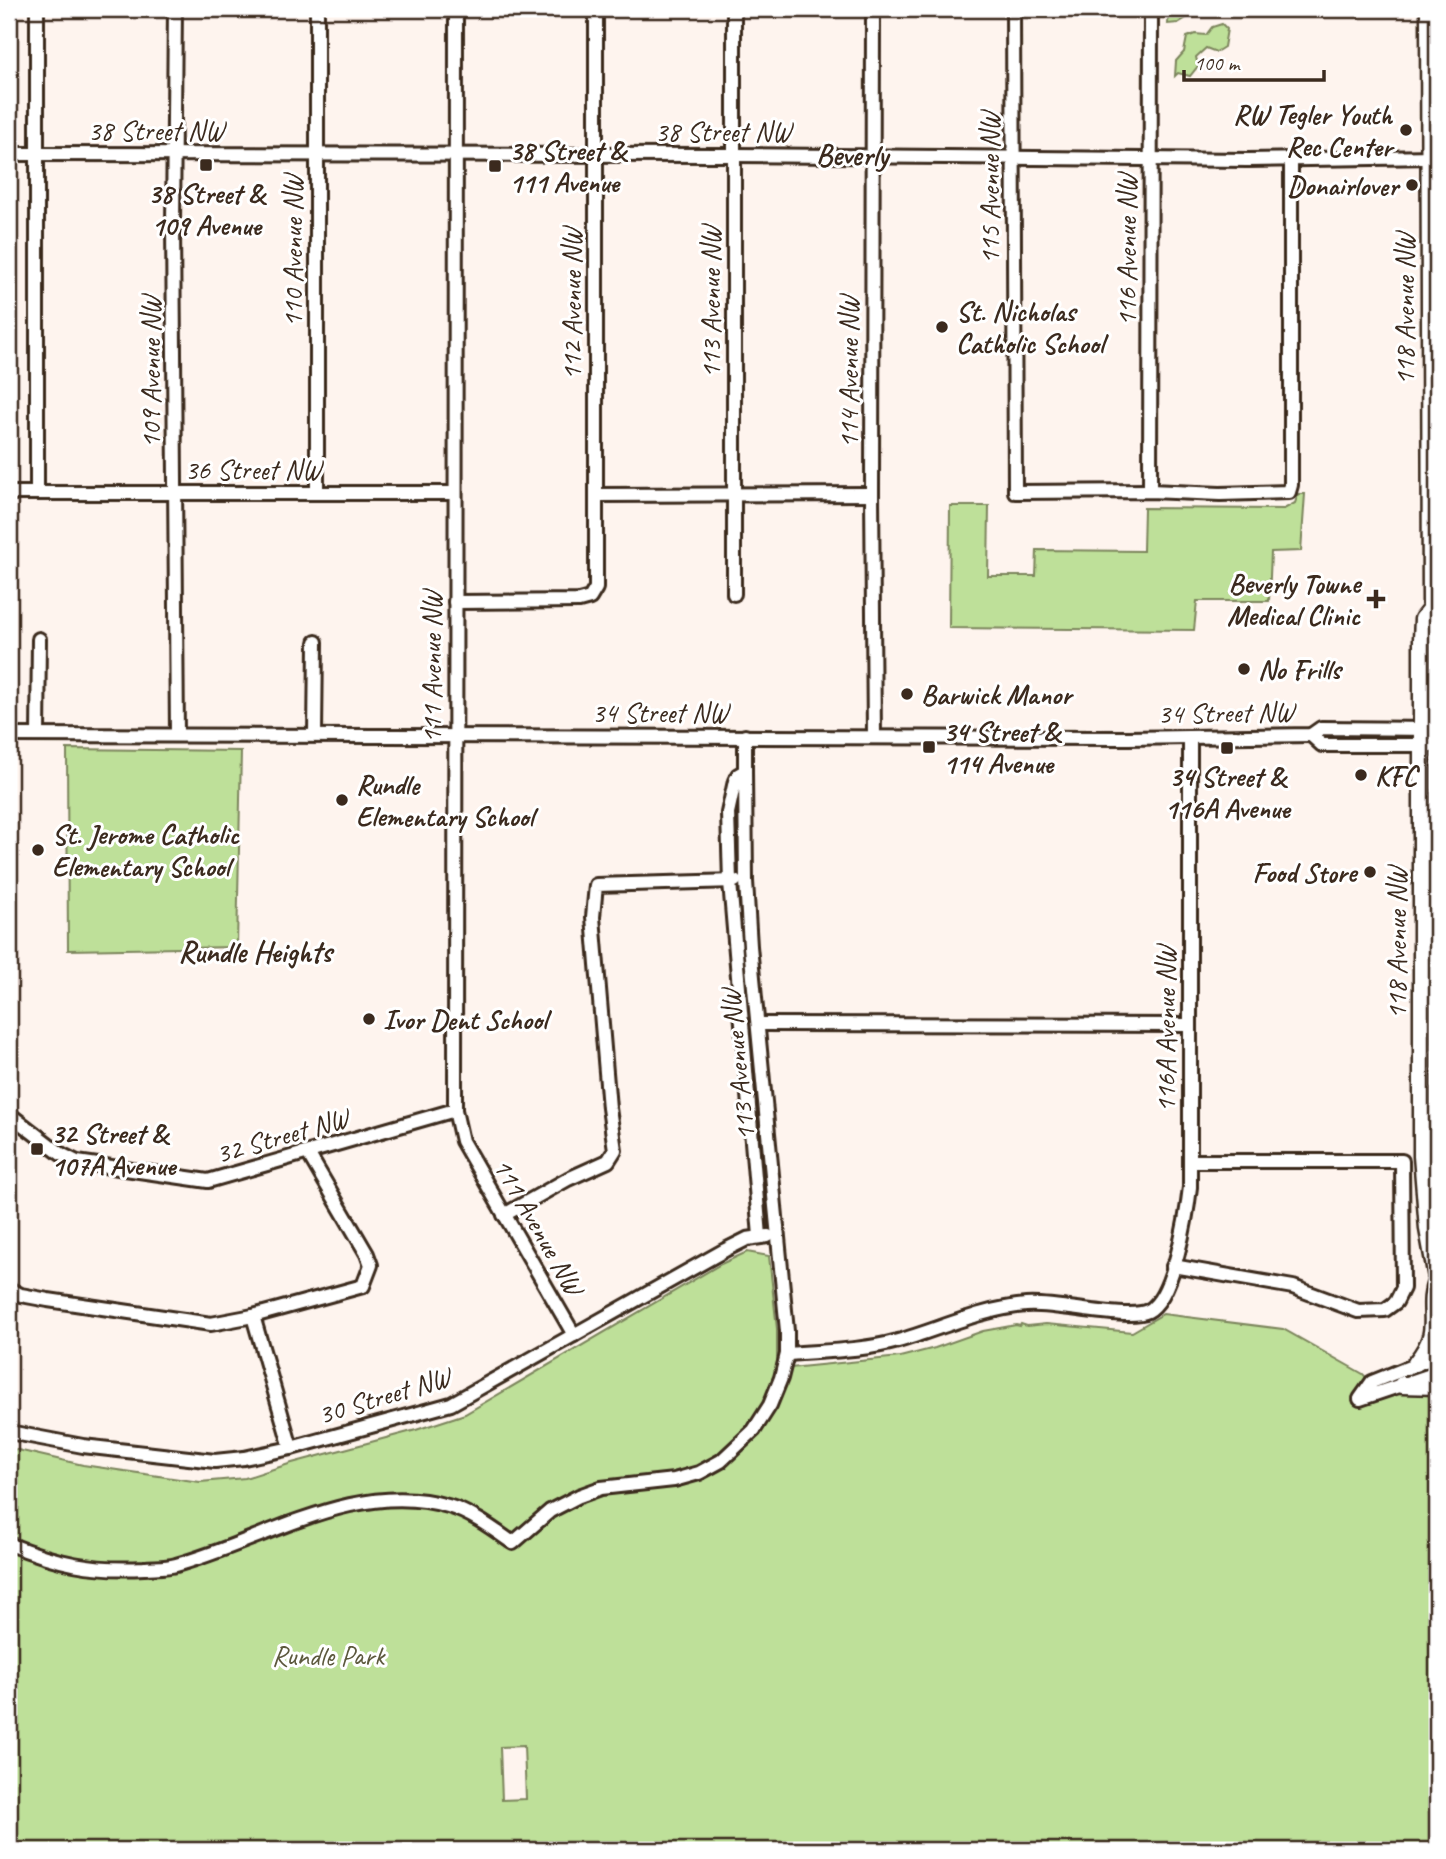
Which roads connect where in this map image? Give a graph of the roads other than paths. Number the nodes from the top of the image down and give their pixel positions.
1 (37, 9) edge
2 (175, 9) edge
3 (317, 9) edge
4 (456, 9) edge
5 (596, 9) edge
6 (734, 9) edge
7 (873, 9) edge
8 (1013, 9) edge
9 (1152, 9) edge
10 (1432, 15) edge
11 (9, 154) edge
12 (37, 154) junction
13 (174, 155) junction
14 (317, 155) junction
15 (456, 155) junction
16 (595, 155) junction
17 (734, 155) junction
18 (873, 156) junction
19 (1014, 158) junction
20 (1434, 158) edge
21 (1151, 160) junction
22 (1291, 160) junction
23 (1434, 304) edge
24 (1434, 444) edge
25 (1150, 491) junction
26 (175, 493) junction
27 (317, 493) junction
28 (455, 493) junction
29 (9, 494) edge
30 (37, 494) junction
31 (735, 494) junction
32 (872, 494) junction
33 (597, 495) junction
34 (734, 594) dead end
35 (455, 602) junction
36 (1434, 614) edge
37 (39, 639) dead end
38 (316, 642) dead end
39 (1430, 729) edge
40 (9, 735) edge
41 (38, 735) junction
42 (177, 735) junction
43 (315, 735) junction
44 (1311, 735) junction
45 (457, 736) junction
46 (745, 736) junction
47 (874, 736) junction
48 (1190, 737) junction
49 (1430, 745) edge
50 (745, 771) junction
51 (730, 881) junction
52 (746, 881) junction
53 (759, 1024) junction
54 (1190, 1025) junction
55 (455, 1110) junction
56 (10, 1119) edge
57 (308, 1153) junction
58 (1190, 1161) junction
59 (504, 1215) junction
60 (760, 1236) junction
61 (779, 1236) junction
62 (1173, 1266) junction
63 (1437, 1278) edge
64 (9, 1289) edge
65 (253, 1316) junction
66 (574, 1335) junction
67 (787, 1354) junction
68 (1437, 1356) edge
69 (1416, 1363) junction
70 (1437, 1373) edge
71 (1402, 1385) junction
72 (1437, 1386) edge
73 (9, 1432) edge
74 (291, 1448) junction
75 (9, 1544) edge

1 - 12 street
2 - 13 street, 109 Avenue NW
3 - 14 street, 110 Avenue NW
4 - 15 street, 111 Avenue NW
5 - 16 street, 112 Avenue NW
6 - 17 street, 113 Avenue NW
7 - 18 street, 114 Avenue NW
8 - 19 street, 115 Avenue NW
9 - 21 street, 116 Avenue NW
10 - 20 main road, 118 Avenue NW
11 - 12 street, 38 Street NW
12 - 13 street, 38 Street NW
12 - 30 street
13 - 14 street, 38 Street NW
13 - 26 street, 109 Avenue NW
14 - 15 street, 38 Street NW
14 - 27 street, 110 Avenue NW
15 - 16 street, 38 Street NW
15 - 28 street, 111 Avenue NW
16 - 17 street, 38 Street NW
16 - 33 street, 112 Avenue NW
17 - 18 street, 38 Street NW
17 - 31 street, 113 Avenue NW
18 - 19 street, 38 Street NW
18 - 32 street, 114 Avenue NW
19 - 21 street, 38 Street NW
19 - 25 street, 115 Avenue NW
20 - 22 street, 38 Street NW
20 - 23 main road, 118 Avenue NW
21 - 22 street, 38 Street NW
21 - 25 street, 116 Avenue NW
22 - 25 street
23 - 24 main road, 118 Avenue NW
24 - 36 main road, 118 Avenue NW
26 - 27 street, 36 Street NW
26 - 30 street, 36 Street NW
26 - 42 street, 109 Avenue NW
27 - 28 street, 36 Street NW
28 - 35 street, 111 Avenue NW
29 - 30 street, 36 Street NW
31 - 32 street
31 - 33 street
31 - 34 street, 113 Avenue NW
32 - 47 street, 114 Avenue NW
33 - 35 street, 112 Avenue NW
35 - 45 street, 111 Avenue NW
36 - 39 main road, 118 Avenue NW
37 - 41 street
38 - 43 street
39 - 44 street, 34 Street NW
39 - 49 main road, 118 Avenue NW
40 - 41 street, 34 Street NW
41 - 42 street, 34 Street NW
42 - 43 street, 34 Street NW
43 - 45 street, 34 Street NW
44 - 48 street, 34 Street NW
44 - 49 street, 34 Street NW
45 - 46 street, 34 Street NW
45 - 55 street, 111 Avenue NW
46 - 47 street, 34 Street NW
46 - 50 street, 113 Avenue NW
47 - 48 street, 34 Street NW
48 - 54 street, 116A Avenue NW
49 - 63 main road, 118 Avenue NW
50 - 51 street, 113 Avenue NW
50 - 52 street, 113 Avenue NW
51 - 52 street
51 - 59 street
51 - 60 street, 113 Avenue NW
52 - 53 street, 113 Avenue NW
53 - 54 street
53 - 61 street, 113 Avenue NW
54 - 58 street, 116A Avenue NW
55 - 57 street, 32 Street NW
55 - 59 street, 111 Avenue NW
56 - 57 street, 32 Street NW
57 - 65 street
58 - 62 street, 116A Avenue NW
58 - 62 street
59 - 66 street, 111 Avenue NW
60 - 61 street, 30 Street NW
60 - 66 street, 30 Street NW
61 - 67 street, 113 Avenue NW
62 - 67 street, 116A Avenue NW
63 - 69 main road, 118 Avenue NW
64 - 65 street
65 - 74 street
66 - 74 street, 30 Street NW
67 - 75 street, 113 Avenue NW
68 - 69 street
69 - 71 street
70 - 71 street
71 - 72 main road
73 - 74 street, 30 Street NW

